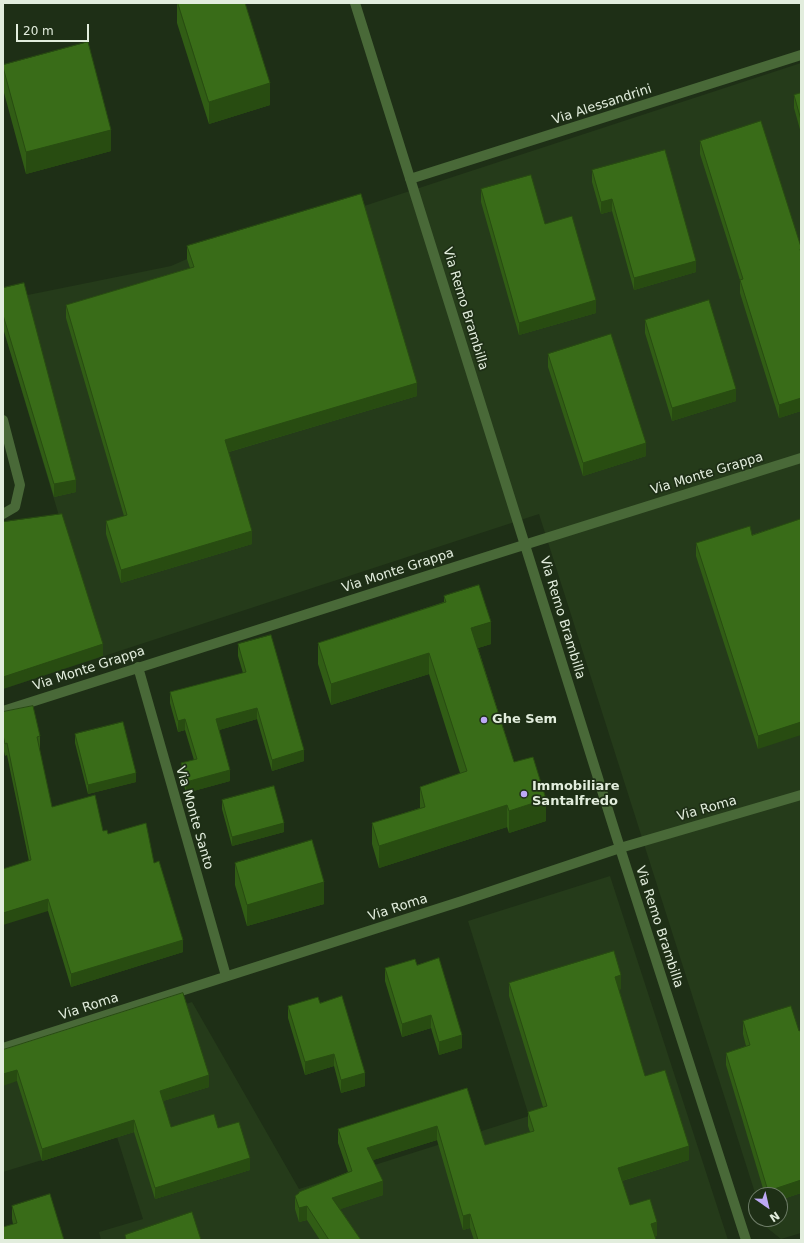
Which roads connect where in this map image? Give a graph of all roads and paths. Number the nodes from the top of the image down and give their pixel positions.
1 (355, 3) edge
2 (801, 55) edge
3 (410, 179) junction
4 (3, 420) edge
5 (801, 458) edge
6 (3, 514) edge
7 (526, 545) junction
8 (138, 668) junction
9 (3, 711) edge
10 (801, 795) edge
11 (620, 848) junction
12 (226, 976) junction
13 (3, 1048) edge
14 (746, 1240) edge

1 - 3 street, Via Remo Brambilla
2 - 3 street, Via Alessandrini
3 - 7 street, Via Remo Brambilla
4 - 6 street
5 - 7 street, Via Monte Grappa
7 - 8 street, Via Monte Grappa
7 - 11 street, Via Remo Brambilla
8 - 9 street, Via Monte Grappa
8 - 12 street, Via Monte Santo
10 - 11 street, Via Roma
11 - 12 street, Via Roma
11 - 14 street, Via Remo Brambilla
12 - 13 street, Via Roma

